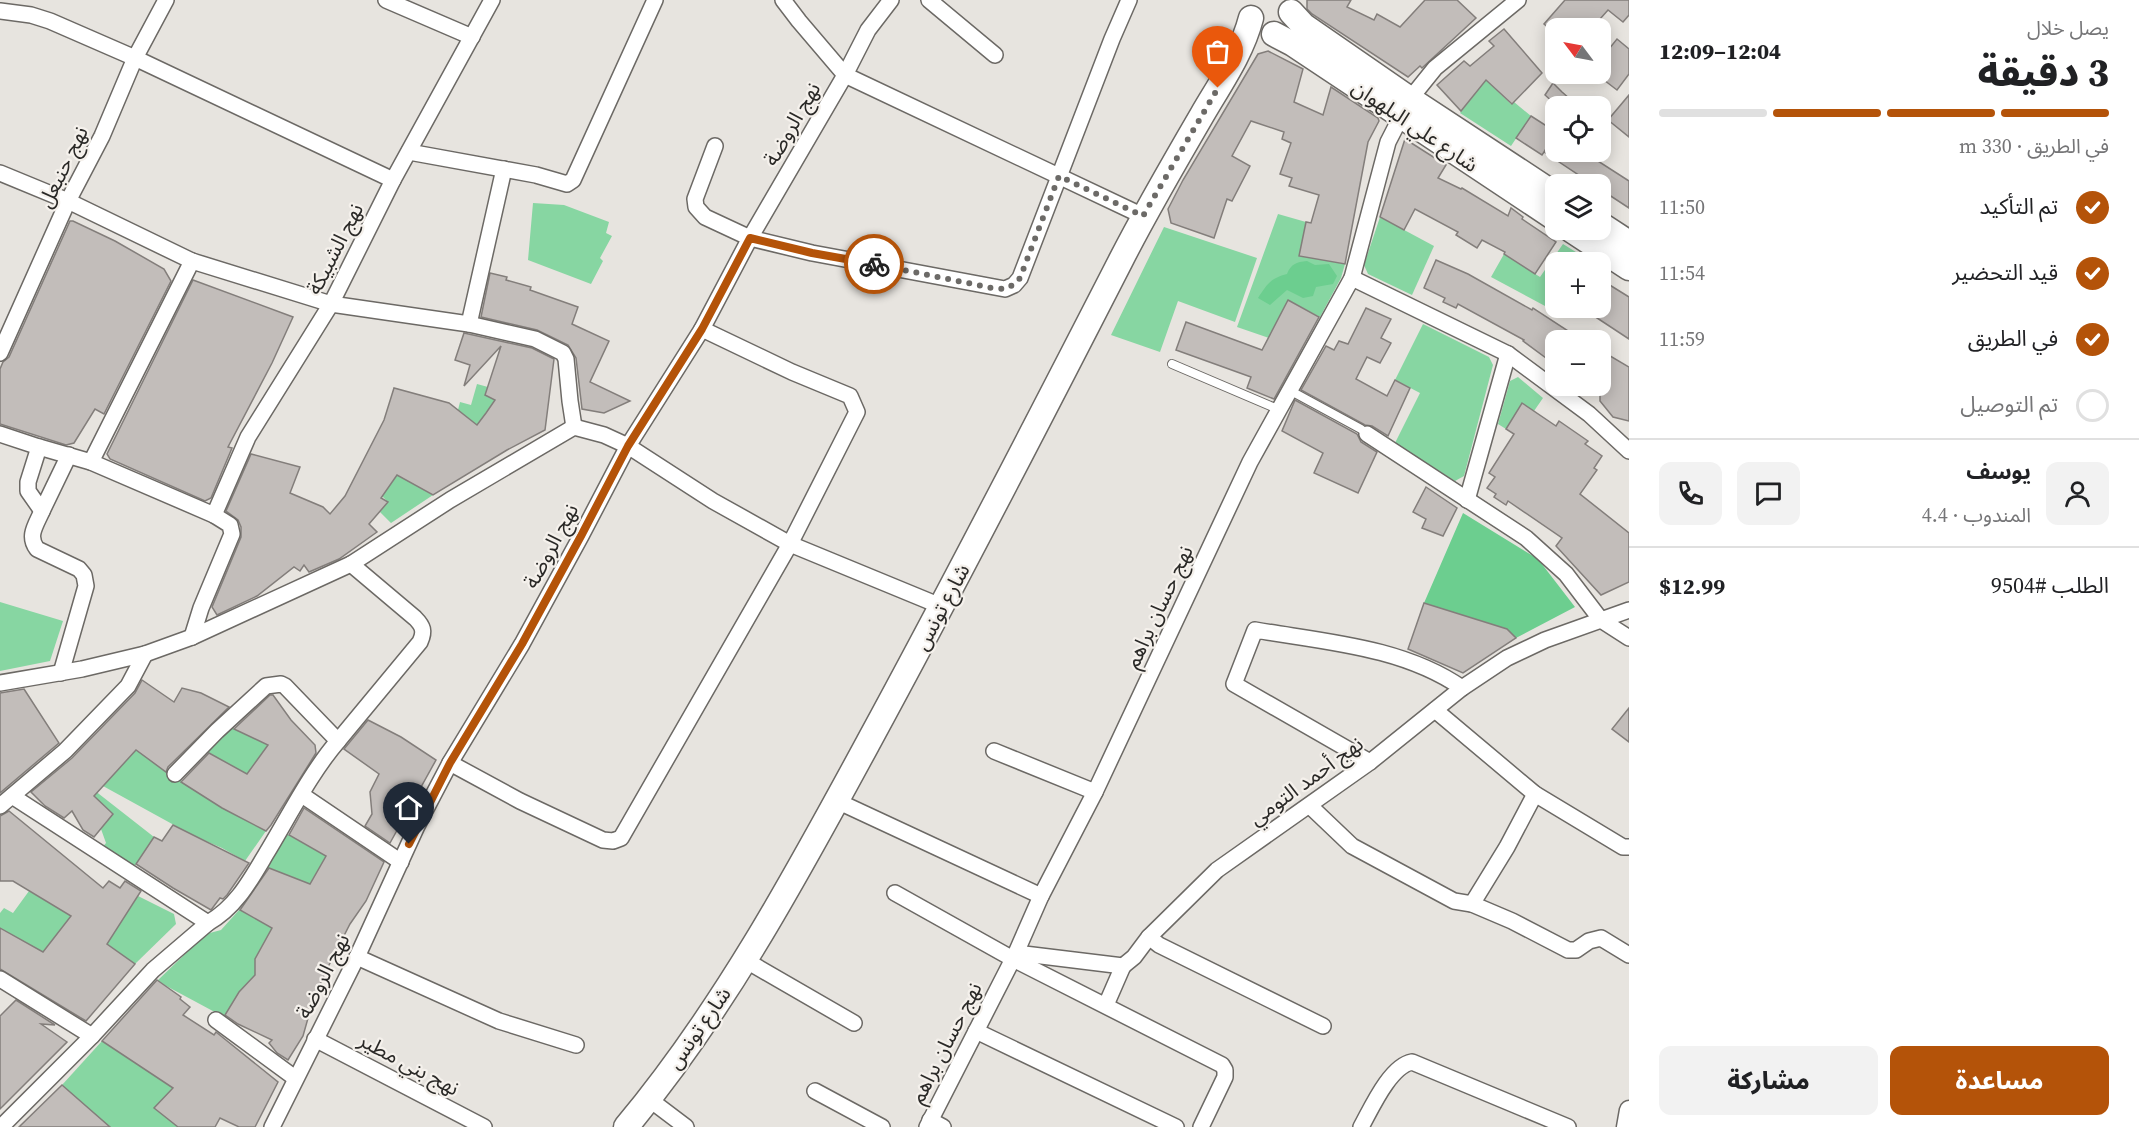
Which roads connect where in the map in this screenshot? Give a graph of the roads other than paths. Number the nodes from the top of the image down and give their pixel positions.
1 (166, 0) edge
2 (386, 0) edge
3 (492, 0) edge
4 (655, 0) edge
5 (783, 0) edge
6 (891, 0) edge
7 (928, 0) edge
8 (1129, 0) edge
9 (1518, 0) edge
10 (1290, 4) edge
11 (1250, 7) edge
12 (0, 11) edge
13 (1272, 34) junction
14 (472, 37) junction
15 (995, 55) dead end
16 (135, 58) junction
17 (1229, 70) junction
18 (845, 75) junction
19 (1405, 108) junction
20 (715, 146) dead end
21 (409, 152) junction
22 (504, 169) junction
23 (0, 173) edge
24 (1059, 176) junction
25 (393, 180) junction
26 (1545, 189) edge
27 (68, 201) junction
28 (1545, 211) edge
29 (1143, 216) junction
30 (1611, 231) edge
31 (750, 238) junction
32 (1586, 240) edge
33 (1629, 243) edge
34 (192, 261) junction
35 (1629, 268) edge
36 (1352, 278) junction
37 (331, 304) junction
38 (469, 324) junction
39 (702, 329) junction
40 (0, 354) edge
41 (1508, 354) junction
42 (1172, 364) dead end
43 (1291, 391) junction
44 (1280, 410) junction
45 (574, 427) junction
46 (0, 434) edge
47 (1367, 434) joint
48 (628, 446) junction
49 (39, 447) junction
50 (1629, 451) edge
51 (69, 455) junction
52 (91, 462) junction
53 (1467, 500) junction
54 (42, 511) junction
55 (214, 515) junction
56 (790, 544) junction
57 (351, 564) junction
58 (943, 607) junction
59 (1629, 610) edge
60 (1601, 621) junction
61 (192, 637) junction
62 (1629, 638) edge
63 (145, 654) junction
64 (61, 673) junction
65 (0, 683) edge
66 (1462, 688) junction
67 (1434, 710) junction
68 (338, 741) junction
69 (994, 751) dead end
70 (1370, 762) junction
71 (450, 763) junction
72 (175, 774) dead end
73 (1095, 792) junction
74 (1536, 794) junction
75 (302, 795) junction
76 (6, 801) edge
77 (837, 801) junction
78 (1310, 806) junction
79 (1629, 848) edge
80 (401, 862) junction
81 (895, 892) dead end
82 (1041, 896) junction
83 (1472, 904) junction
84 (208, 923) junction
85 (1149, 937) junction
86 (1629, 955) edge
87 (1015, 956) junction
88 (357, 957) junction
89 (745, 960) junction
90 (1123, 966) junction
91 (0, 979) edge
92 (1106, 1005) junction
93 (216, 1020) dead end
94 (854, 1023) dead end
95 (1323, 1026) dead end
96 (976, 1031) junction
97 (92, 1036) junction
98 (315, 1039) junction
99 (576, 1045) dead end
100 (295, 1078) junction
101 (815, 1091) dead end
102 (649, 1099) junction
103 (1629, 1110) edge
104 (933, 1125) edge
105 (1, 1127) edge
106 (272, 1127) edge
107 (484, 1127) edge
108 (626, 1127) edge
109 (686, 1127) edge
110 (882, 1127) edge
111 (1176, 1127) edge
112 (1201, 1127) edge
113 (1361, 1127) edge
114 (1568, 1127) edge
115 (1626, 1127) edge

1 - 16 street, نهج حنبعل
2 - 14 street
3 - 14 street, نهج الشبيكة
4 - 22 street
5 - 18 street
6 - 18 street, نهج الروضة
7 - 15 street
8 - 24 street
9 - 19 street, نهج حسان براهم
10 - 13 main road, شارع تونس
10 - 19 main road, شارع علي البلهوان
11 - 13 main road, شارع علي البلهوان
11 - 17 main road, شارع تونس
12 - 16 street
13 - 17 main road, شارع تونس
13 - 19 main road, شارع علي البلهوان
14 - 21 street, نهج الشبيكة
16 - 25 street
16 - 27 street, نهج حنبعل
17 - 29 main road, شارع تونس
18 - 24 street
18 - 31 street, نهج الروضة
19 - 26 main road, شارع علي البلهوان
19 - 28 main road, شارع علي البلهوان
19 - 36 street, نهج حسان براهم
20 - 31 street
21 - 22 street
21 - 25 street, نهج الشبيكة
22 - 38 street
23 - 27 street
24 - 29 street
24 - 31 street
25 - 37 street, نهج الشبيكة
27 - 34 street
27 - 40 street, نهج حنبعل
29 - 58 main road, شارع تونس
30 - 33 main road
31 - 39 street, نهج الروضة
32 - 35 main road
34 - 37 street
34 - 52 street
36 - 41 street
36 - 43 street, نهج حسان براهم
37 - 38 street
37 - 55 street, نهج الشبيكة
38 - 45 street
39 - 48 street, نهج الروضة
39 - 56 street
41 - 50 street
41 - 53 street
42 - 44 lane
43 - 44 street, نهج حسان براهم
43 - 47 lane
44 - 73 street, نهج حسان براهم
45 - 48 street
45 - 57 street
46 - 49 street
47 - 53 street
48 - 56 street
48 - 71 street, نهج الروضة
49 - 51 street
49 - 54 street
51 - 52 street
51 - 54 street
52 - 55 street
53 - 60 street
54 - 64 street
55 - 61 street
56 - 58 street
56 - 71 street
57 - 61 street
57 - 68 street
58 - 77 main road, شارع تونس
59 - 60 street, نهج أحمد التومي
60 - 62 street
60 - 66 street, نهج أحمد التومي
61 - 63 street
63 - 64 street
63 - 76 street
64 - 65 street
66 - 67 street, نهج أحمد التومي
66 - 70 street
67 - 70 street, نهج أحمد التومي
67 - 74 street
68 - 72 street
68 - 75 street
69 - 73 street
70 - 78 street, نهج أحمد التومي
71 - 80 street, نهج الروضة
73 - 82 street, نهج حسان براهم
74 - 79 street
74 - 83 street
75 - 80 street
75 - 84 street
76 - 84 street
77 - 82 street
77 - 89 main road, شارع تونس
78 - 83 street
78 - 85 street, نهج أحمد التومي
80 - 88 street, نهج الروضة
81 - 87 street
82 - 87 street, نهج حسان براهم
83 - 86 street
84 - 97 street
85 - 90 street, نهج أحمد التومي
85 - 95 street
87 - 90 street
87 - 92 street
87 - 96 street, نهج حسان براهم
88 - 98 street, نهج الروضة
88 - 99 street
89 - 94 street
89 - 102 main road, شارع تونس
90 - 92 street, نهج أحمد التومي
91 - 97 street
92 - 112 street
93 - 100 street
96 - 104 street, نهج حسان براهم
96 - 111 street
97 - 105 street
98 - 100 street, نهج الروضة
98 - 107 street, نهج بني مطير
100 - 106 street, نهج الروضة
101 - 110 street
102 - 108 main road, شارع تونس
102 - 109 street
103 - 115 street
113 - 114 street

